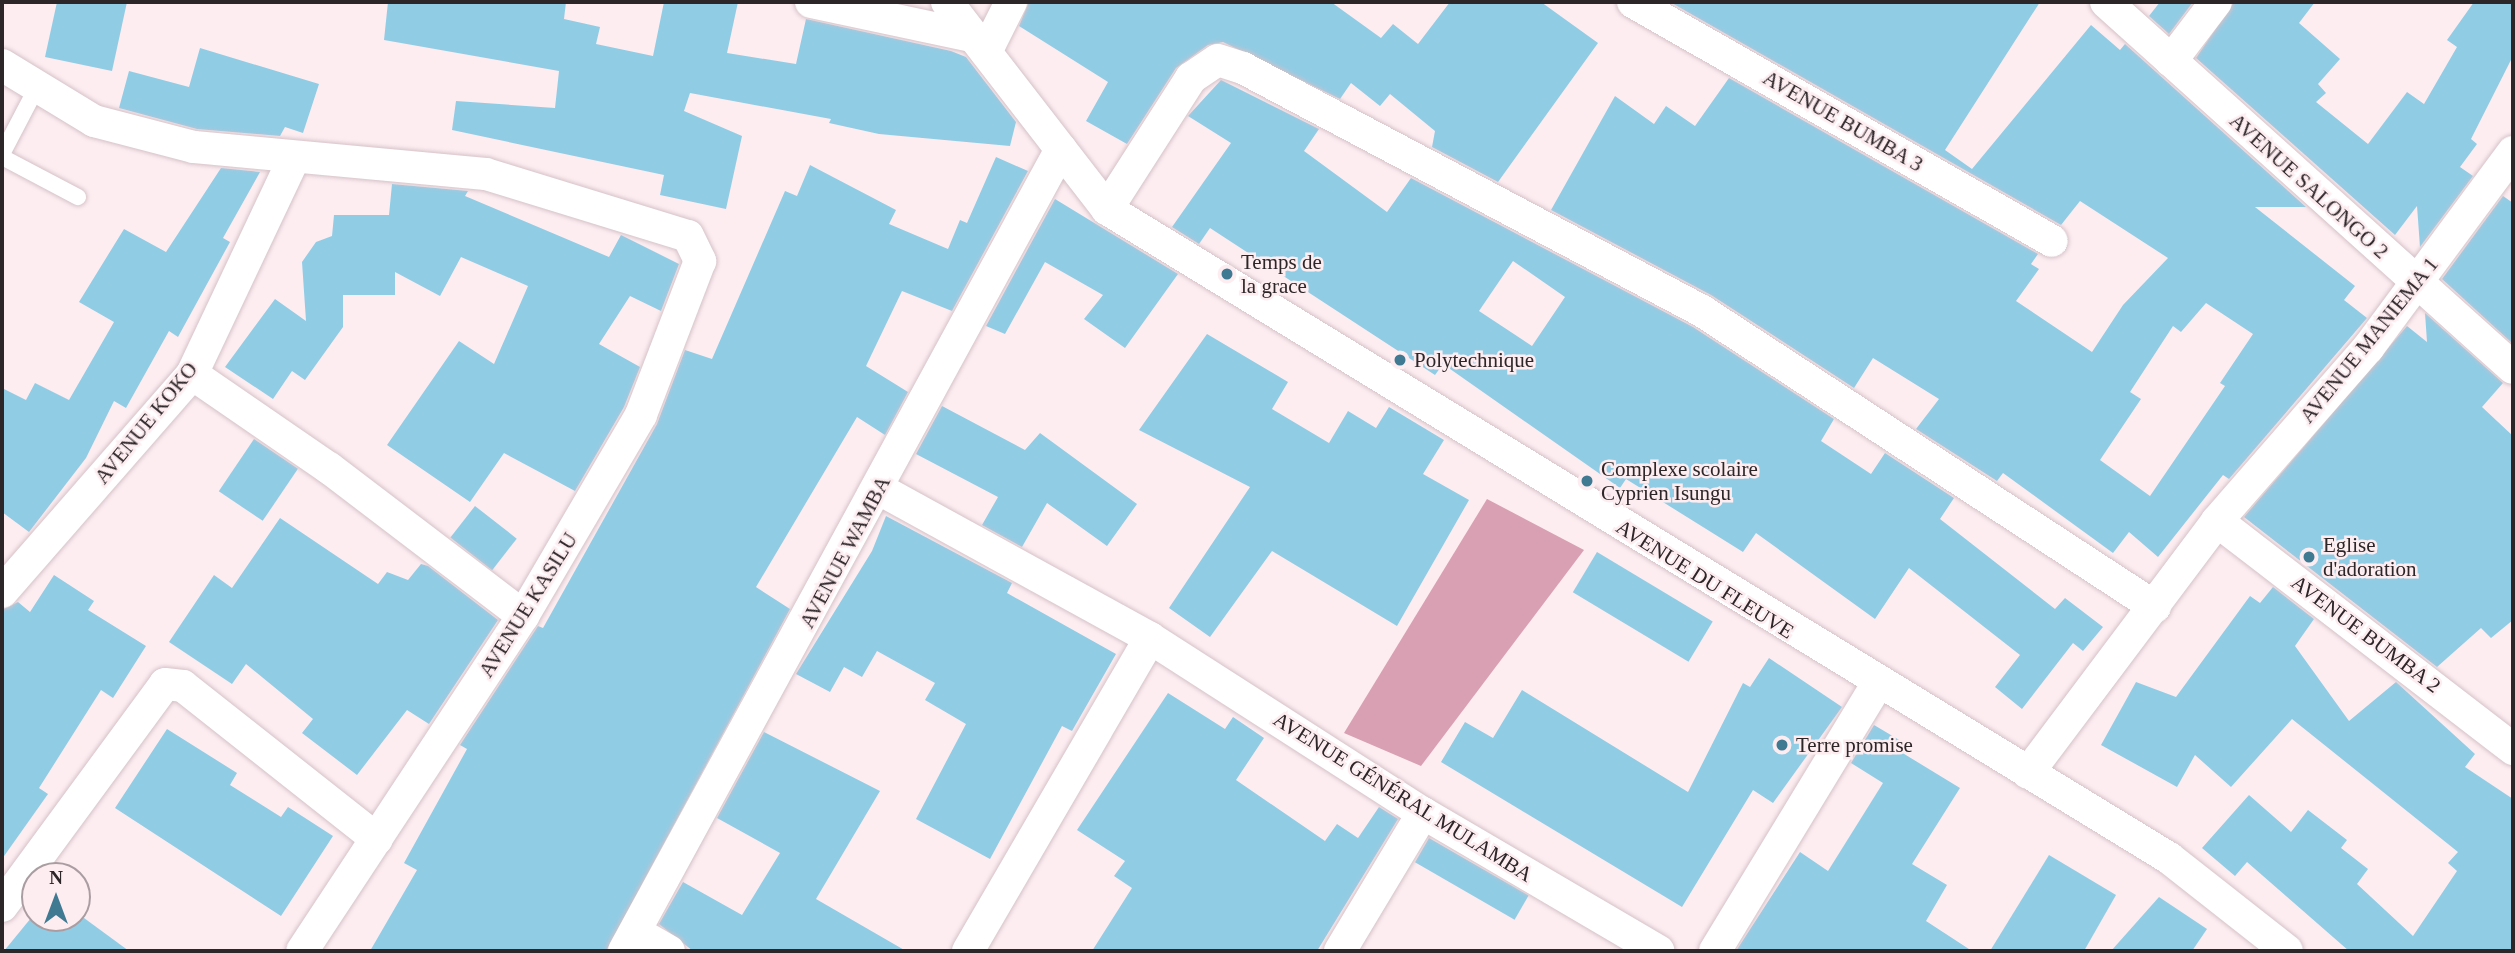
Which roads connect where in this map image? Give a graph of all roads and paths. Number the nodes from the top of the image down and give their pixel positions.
1 (811, 2) edge
2 (947, 2) edge
3 (1011, 2) edge
4 (1633, 2) edge
5 (2105, 2) edge
6 (2216, 2) edge
7 (978, 44) junction
8 (2171, 61) junction
9 (2, 65) edge
10 (36, 89) junction
11 (1060, 149) junction
12 (2513, 152) edge
13 (2, 156) edge
14 (294, 158) junction
15 (78, 197) dead end
16 (1107, 209) junction
17 (2052, 241) dead end
18 (2416, 283) junction
19 (2513, 368) edge
20 (192, 374) junction
21 (879, 489) junction
22 (2217, 522) junction
23 (2, 592) edge
24 (2155, 607) junction
25 (523, 616) junction
26 (1150, 638) junction
27 (1877, 685) junction
28 (2513, 749) edge
29 (2028, 773) junction
30 (1423, 813) junction
31 (377, 839) junction
32 (2, 906) edge
33 (630, 942) edge
34 (302, 951) edge
35 (669, 951) edge
36 (968, 951) edge
37 (1340, 951) edge
38 (1658, 951) edge
39 (1715, 951) edge
40 (2287, 951) edge

1 - 7 street
2 - 7 street, AVENUE DU FLEUVE
3 - 7 street
4 - 17 street, AVENUE BUMBA 3
5 - 8 street, AVENUE SALONGO 2
6 - 8 street
7 - 11 street, AVENUE DU FLEUVE
8 - 18 street, AVENUE SALONGO 2
9 - 10 street
10 - 13 lane
10 - 14 street
11 - 16 street, AVENUE DU FLEUVE
11 - 21 street, AVENUE WAMBA
12 - 18 street, AVENUE MANIEMA 1
13 - 15 lane
14 - 20 street, AVENUE KOKO
14 - 25 street, AVENUE KASILU
16 - 24 street
16 - 27 street, AVENUE DU FLEUVE
18 - 19 street, AVENUE SALONGO 2
18 - 22 street, AVENUE MANIEMA 1
20 - 23 street, AVENUE KOKO
20 - 25 street
21 - 26 street, AVENUE GÉNÉRAL MULAMBA
21 - 33 street, AVENUE WAMBA
22 - 24 street, AVENUE MANIEMA 1
22 - 28 street, AVENUE BUMBA 2
24 - 29 street, AVENUE MANIEMA 1
25 - 31 street, AVENUE KASILU
26 - 30 street, AVENUE GÉNÉRAL MULAMBA
26 - 36 street
27 - 29 street, AVENUE DU FLEUVE
27 - 39 street
29 - 40 street, AVENUE DU FLEUVE
30 - 37 street
30 - 38 street, AVENUE GÉNÉRAL MULAMBA
31 - 32 street
31 - 34 street, AVENUE KASILU
33 - 35 street

